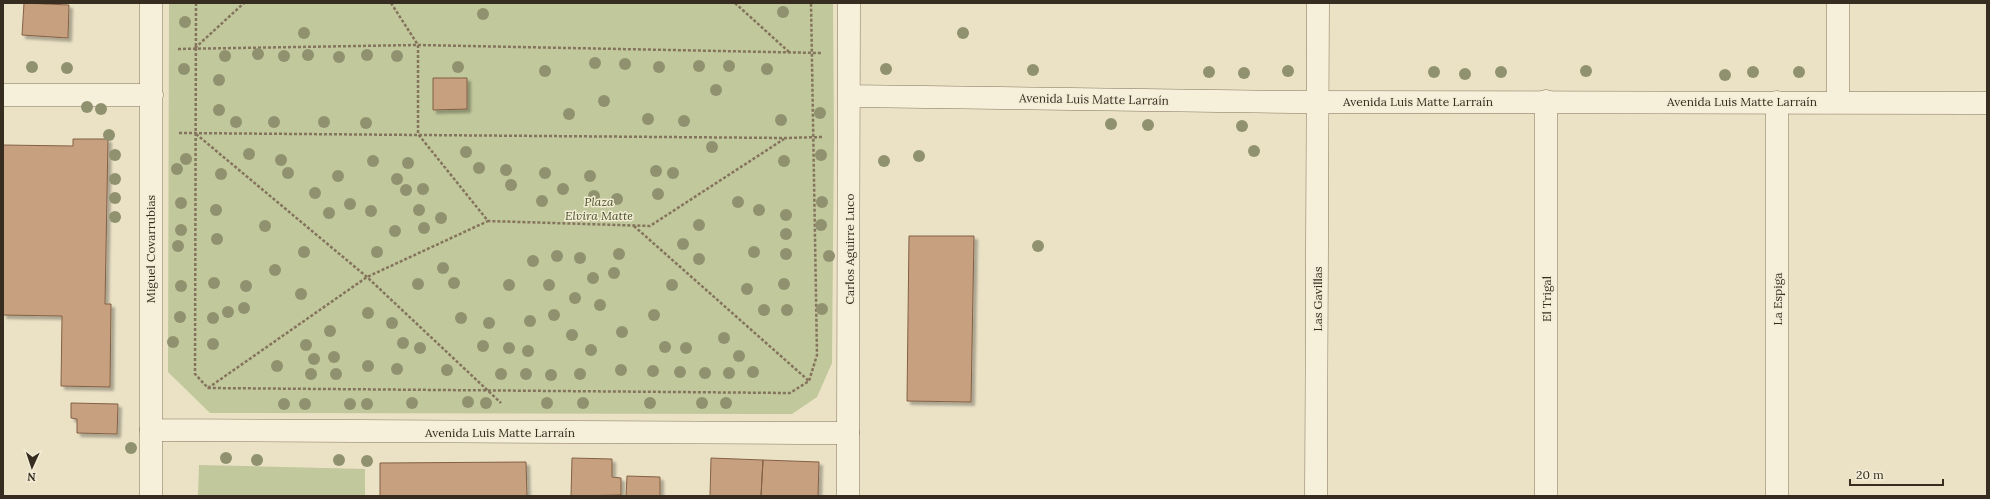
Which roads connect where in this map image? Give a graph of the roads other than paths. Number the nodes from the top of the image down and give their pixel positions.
1 (151, 3) edge
2 (849, 3) edge
3 (1318, 3) edge
4 (1838, 3) edge
5 (3, 95) edge
6 (152, 95) junction
7 (850, 96) junction
8 (1318, 101) junction
9 (1546, 101) junction
10 (1777, 102) junction
11 (1838, 102) junction
12 (1987, 103) edge
13 (151, 430) junction
14 (848, 433) junction
15 (151, 496) edge
16 (848, 496) edge
17 (1316, 496) edge
18 (1546, 496) edge
19 (1777, 496) edge

1 - 6 street, Miguel Covarrubias
2 - 7 street, Carlos Aguirre Luco
3 - 8 street, Las Gavillas
4 - 11 street
5 - 6 street
6 - 13 street, Miguel Covarrubias
7 - 8 street, Avenida Luis Matte Larraín
7 - 14 street, Carlos Aguirre Luco
8 - 9 street, Avenida Luis Matte Larraín
8 - 17 street, Las Gavillas
9 - 10 street, Avenida Luis Matte Larraín
9 - 18 street, El Trigal
10 - 11 street, Avenida Luis Matte Larraín
10 - 19 street, La Espiga
11 - 12 street, Avenida Luis Matte Larraín
13 - 14 street, Avenida Luis Matte Larraín
13 - 15 street, Miguel Covarrubias
14 - 16 street, Carlos Aguirre Luco

